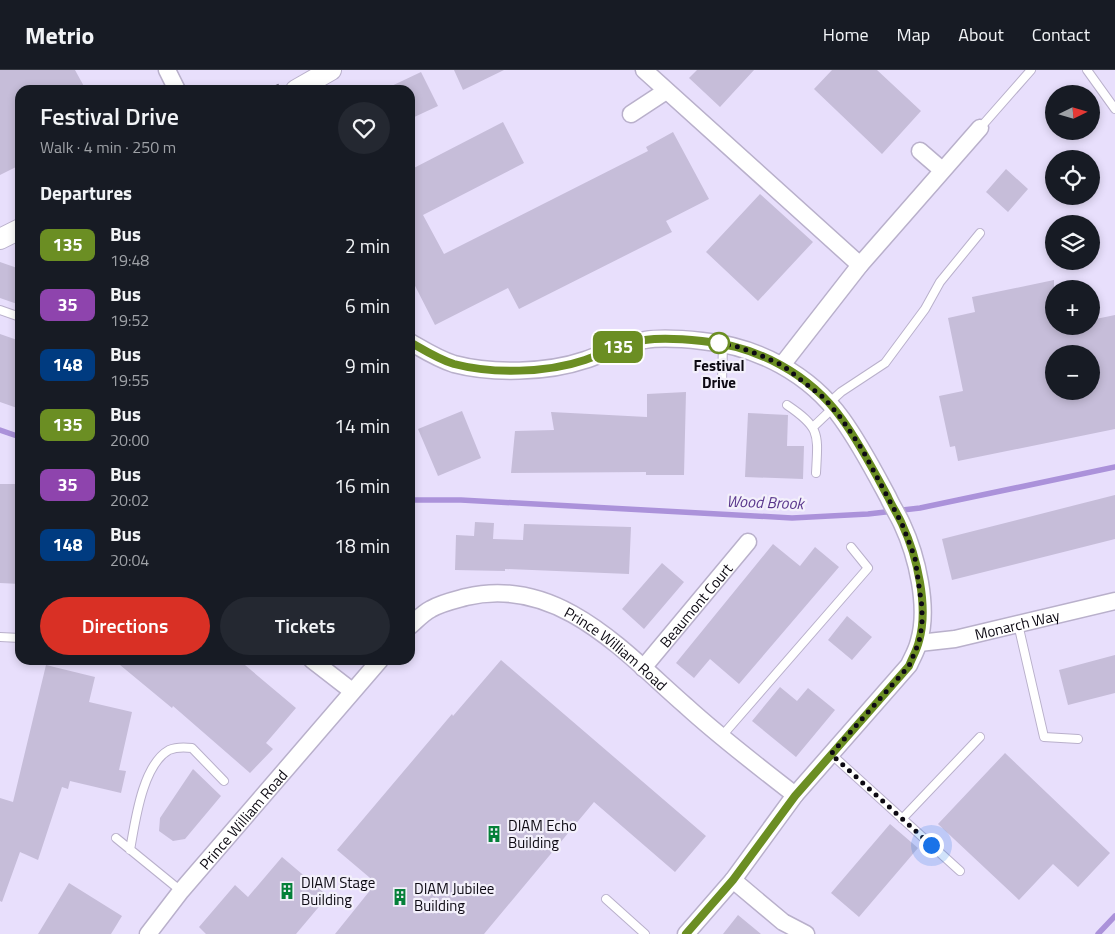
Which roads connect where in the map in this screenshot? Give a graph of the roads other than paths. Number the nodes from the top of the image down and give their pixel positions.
1 (166, 70) edge
2 (331, 70) edge
3 (644, 70) edge
4 (1031, 70) edge
5 (1087, 70) edge
6 (174, 85) edge
7 (305, 85) edge
8 (666, 91) junction
9 (1115, 109) edge
10 (632, 114) dead end
11 (980, 128) joint
12 (920, 151) dead end
13 (942, 170) junction
14 (15, 232) edge
15 (980, 232) dead end
16 (0, 239) edge
17 (860, 265) junction
18 (0, 310) edge
19 (15, 315) edge
20 (723, 344) junction
21 (415, 345) edge
22 (782, 365) junction
23 (722, 382) dead end
24 (787, 405) dead end
25 (831, 406) junction
26 (813, 427) junction
27 (816, 473) dead end
28 (748, 542) dead end
29 (851, 548) dead end
30 (1115, 601) edge
31 (415, 622) edge
32 (1018, 624) junction
33 (0, 636) edge
34 (15, 638) edge
35 (919, 642) junction
36 (318, 665) edge
37 (375, 665) edge
38 (643, 668) junction
39 (352, 691) junction
40 (721, 737) junction
41 (980, 737) dead end
42 (1078, 739) dead end
43 (831, 754) junction
44 (224, 781) dead end
45 (795, 796) junction
46 (902, 819) junction
47 (116, 838) dead end
48 (130, 850) junction
49 (960, 871) dead end
50 (733, 880) junction
51 (181, 891) junction
52 (606, 899) dead end
53 (148, 934) edge
54 (645, 934) edge
55 (686, 934) edge
56 (806, 934) edge

1 - 6 street
2 - 7 street
3 - 8 street
4 - 11 lane
5 - 9 lane
8 - 10 street
8 - 17 street
11 - 13 street
12 - 13 street
13 - 17 street
14 - 16 street
15 - 25 lane
17 - 22 street
18 - 19 lane
20 - 21 street
20 - 22 street
20 - 23 lane
22 - 25 street
24 - 26 lane
25 - 26 lane
25 - 35 street
26 - 27 lane
28 - 38 street, Beaumont Court
29 - 40 lane
30 - 32 street, Monarch Way
31 - 38 street, Prince William Road
32 - 35 street, Monarch Way
32 - 42 lane
33 - 34 lane
35 - 43 street
36 - 39 street
37 - 39 street, Prince William Road
38 - 40 street, Prince William Road
39 - 51 street, Prince William Road
40 - 45 street, Prince William Road
41 - 46 lane
43 - 45 street
43 - 46 lane
44 - 48 lane
45 - 50 street
46 - 49 lane
47 - 48 lane
48 - 51 lane
50 - 55 street
50 - 56 street
51 - 53 street, Prince William Road
52 - 54 lane

